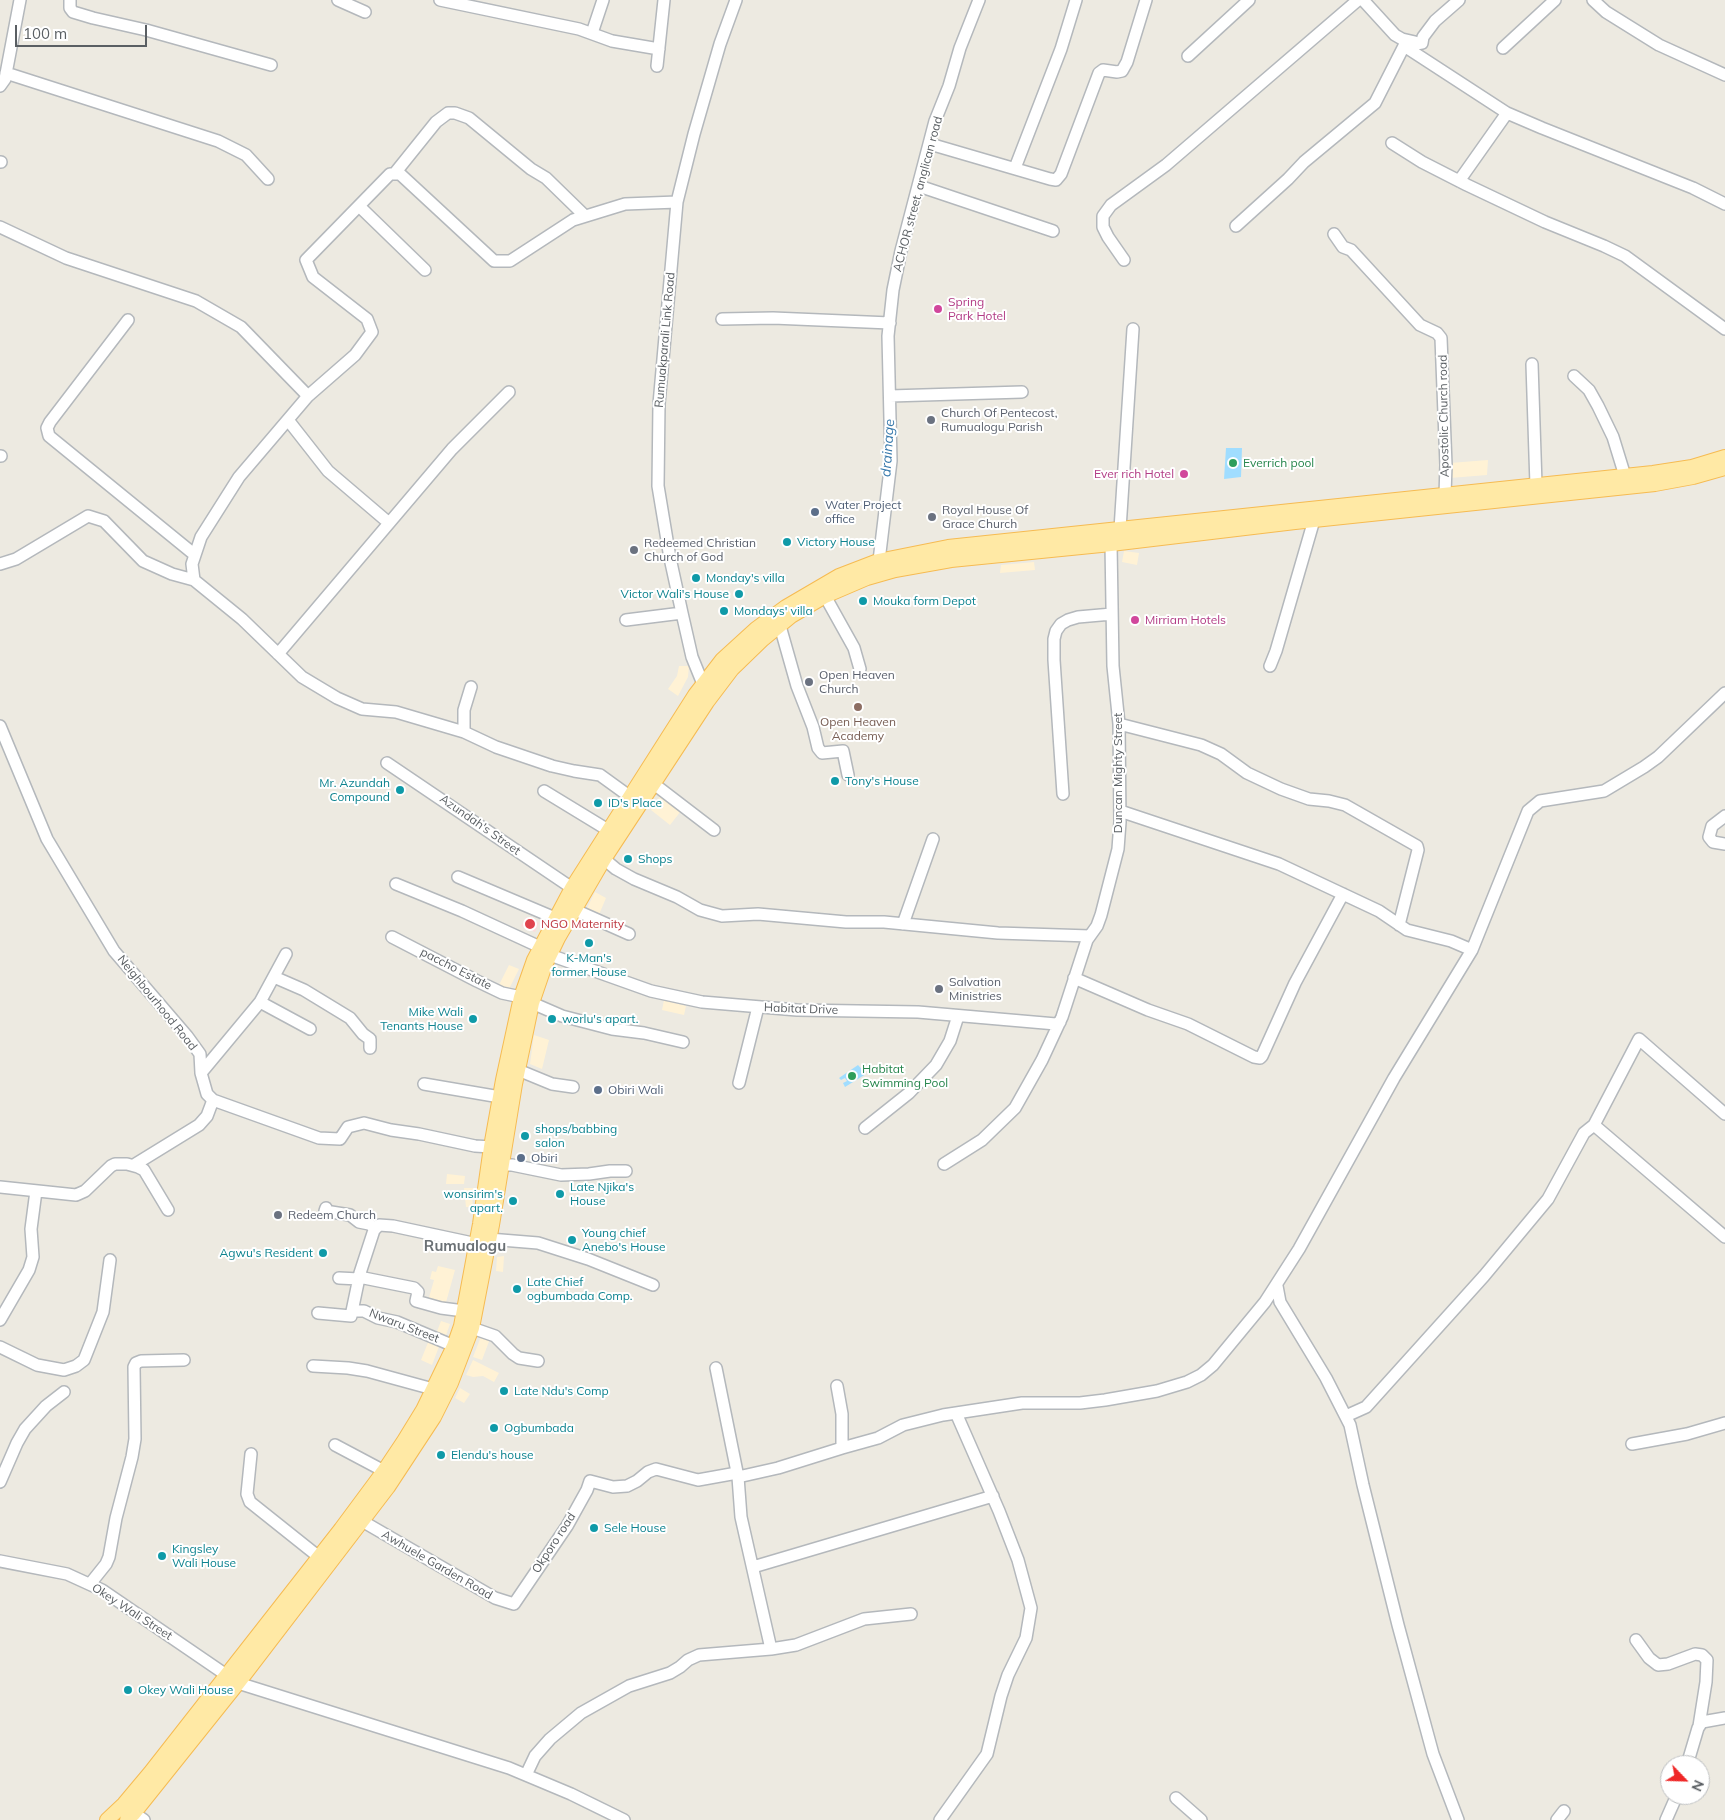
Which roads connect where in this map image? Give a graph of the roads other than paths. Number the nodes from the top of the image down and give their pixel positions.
1 (20, 0) edge
2 (70, 0) edge
3 (338, 0) edge
4 (440, 0) edge
5 (604, 0) edge
6 (664, 0) edge
7 (736, 0) edge
8 (979, 0) edge
9 (1076, 0) edge
10 (1146, 0) edge
11 (1249, 0) edge
12 (1358, 0) edge
13 (1363, 0) edge
14 (1459, 0) edge
15 (1556, 0) edge
16 (1593, 0) edge
17 (365, 12) dead end
18 (592, 33) junction
19 (1422, 43) junction
20 (1404, 46) junction
21 (1503, 48) dead end
22 (659, 49) junction
23 (1188, 56) dead end
24 (271, 65) dead end
25 (657, 66) dead end
26 (6, 73) junction
27 (1725, 75) edge
28 (0, 86) edge
29 (1507, 113) junction
30 (1392, 143) dead end
31 (930, 144) junction
32 (1015, 168) junction
33 (396, 173) junction
34 (268, 179) dead end
35 (1459, 180) junction
36 (919, 186) junction
37 (678, 202) junction
38 (1725, 204) edge
39 (359, 206) junction
40 (585, 216) junction
41 (1236, 226) dead end
42 (0, 227) edge
43 (1053, 231) dead end
44 (1334, 234) dead end
45 (1124, 260) dead end
46 (426, 270) dead end
47 (722, 319) dead end
48 (128, 320) dead end
49 (890, 322) junction
50 (1133, 329) dead end
51 (1725, 330) edge
52 (1532, 364) dead end
53 (1574, 376) dead end
54 (509, 392) dead end
55 (1022, 392) dead end
56 (308, 396) junction
57 (890, 396) junction
58 (288, 420) junction
59 (1725, 457) edge
60 (1725, 468) edge
61 (1625, 476) junction
62 (1536, 485) junction
63 (1445, 495) junction
64 (1314, 520) junction
65 (389, 522) junction
66 (1120, 529) junction
67 (1111, 544) junction
68 (195, 555) junction
69 (0, 564) edge
70 (878, 567) junction
71 (194, 580) junction
72 (825, 596) junction
73 (682, 613) junction
74 (1112, 614) junction
75 (626, 620) dead end
76 (780, 626) junction
77 (278, 654) junction
78 (1270, 666) dead end
79 (860, 669) dead end
80 (703, 684) junction
81 (471, 686) dead end
82 (1725, 694) edge
83 (1119, 724) junction
84 (0, 726) edge
85 (464, 732) junction
86 (387, 763) dead end
87 (848, 775) dead end
88 (654, 784) junction
89 (544, 791) dead end
90 (1063, 794) dead end
91 (629, 796) junction
92 (1120, 811) junction
93 (1725, 816) edge
94 (608, 830) junction
95 (714, 830) dead end
96 (933, 839) dead end
97 (1725, 844) edge
98 (604, 860) junction
99 (458, 877) dead end
100 (396, 884) dead end
101 (572, 888) junction
102 (1343, 894) junction
103 (575, 910) junction
104 (556, 918) junction
105 (902, 924) junction
106 (1399, 925) junction
107 (629, 934) dead end
108 (1090, 936) junction
109 (392, 937) dead end
110 (1472, 950) junction
111 (545, 951) junction
112 (286, 954) dead end
113 (274, 977) junction
114 (1074, 978) junction
115 (527, 1000) junction
116 (260, 1002) junction
117 (758, 1008) junction
118 (958, 1016) junction
119 (1060, 1022) junction
120 (310, 1029) dead end
121 (683, 1042) dead end
122 (370, 1048) dead end
123 (518, 1070) junction
124 (201, 1073) junction
125 (739, 1083) dead end
126 (424, 1084) dead end
127 (574, 1087) dead end
128 (500, 1097) junction
129 (213, 1100) junction
130 (1725, 1114) edge
131 (1594, 1125) junction
132 (865, 1128) dead end
133 (491, 1147) junction
134 (944, 1164) dead end
135 (134, 1165) junction
136 (502, 1165) junction
137 (626, 1171) dead end
138 (0, 1187) edge
139 (36, 1191) junction
140 (326, 1208) dead end
141 (168, 1210) dead end
142 (375, 1228) junction
143 (1725, 1238) edge
144 (483, 1242) junction
145 (110, 1260) dead end
146 (339, 1278) dead end
147 (359, 1278) junction
148 (653, 1285) dead end
149 (1277, 1286) junction
150 (464, 1311) junction
151 (353, 1312) junction
152 (318, 1313) dead end
153 (0, 1320) edge
154 (472, 1328) junction
155 (454, 1346) junction
156 (0, 1347) edge
157 (184, 1360) dead end
158 (538, 1361) dead end
159 (313, 1366) dead end
160 (716, 1368) dead end
161 (441, 1383) junction
162 (837, 1386) dead end
163 (64, 1392) dead end
164 (956, 1413) junction
165 (1346, 1416) junction
166 (1725, 1422) edge
167 (1632, 1444) dead end
168 (335, 1445) dead end
169 (842, 1448) junction
170 (251, 1454) dead end
171 (384, 1472) junction
172 (737, 1475) junction
173 (0, 1482) edge
174 (993, 1496) junction
175 (362, 1521) junction
176 (319, 1557) junction
177 (0, 1561) edge
178 (753, 1567) junction
179 (90, 1584) junction
180 (514, 1604) joint
181 (911, 1614) dead end
182 (1636, 1640) dead end
183 (771, 1649) junction
184 (226, 1674) junction
185 (238, 1683) junction
186 (1725, 1718) edge
187 (1699, 1726) junction
188 (1690, 1755) edge
189 (526, 1775) junction
190 (1176, 1798) dead end
191 (1673, 1805) edge
192 (135, 1818) edge
193 (107, 1820) edge
194 (624, 1820) edge
195 (940, 1820) edge
196 (1201, 1820) edge
197 (1458, 1820) edge
198 (1666, 1820) edge

1 - 26 street
2 - 24 street
3 - 17 street
4 - 18 street
5 - 18 street
6 - 22 street
7 - 37 street, Rumuakparali Link Road
8 - 31 street, ACHOR street, anglican road
9 - 32 street
10 - 32 street
11 - 23 street
12 - 45 street
13 - 19 street
14 - 19 street
15 - 21 street
16 - 27 street
18 - 22 street
19 - 20 street
20 - 29 street
20 - 41 street
22 - 25 street
26 - 28 street
26 - 34 street
29 - 35 street
29 - 38 street
30 - 35 street
31 - 32 street
31 - 36 street, ACHOR street, anglican road
33 - 39 street
33 - 40 street
33 - 40 street
35 - 51 street
36 - 43 street
36 - 49 street, ACHOR street, anglican road
37 - 40 street
37 - 73 street, Rumuakparali Link Road
39 - 46 street
39 - 56 street
42 - 56 street
44 - 63 street, Apostolic Church road
47 - 49 street
48 - 68 street
49 - 57 street, ACHOR street, anglican road
50 - 66 street
52 - 62 street
53 - 61 street
54 - 65 street
55 - 57 street
56 - 58 street
57 - 70 street, ACHOR street, anglican road
58 - 65 street
58 - 68 street
59 - 61 main road
60 - 64 main road
61 - 62 main road
62 - 63 main road
63 - 66 main road
64 - 67 main road
64 - 78 street
65 - 77 street
66 - 70 main road
67 - 70 main road
67 - 74 street, Duncan Mighty Street
68 - 71 street
69 - 71 street
70 - 72 main road
70 - 80 main road
71 - 77 street
72 - 76 main road
72 - 79 street
73 - 75 street
73 - 80 street, Rumuakparali Link Road
74 - 83 street, Duncan Mighty Street
74 - 90 street
76 - 87 street
76 - 88 main road
77 - 85 street
80 - 91 main road
81 - 85 street
82 - 110 street
83 - 92 street, Duncan Mighty Street
83 - 106 street
84 - 124 street, Neighbourhood Road
85 - 91 street
86 - 101 street, Azundah's Street
88 - 95 street
88 - 98 main road
89 - 94 street
91 - 94 main road
92 - 102 street
92 - 108 street, Duncan Mighty Street
93 - 97 street
94 - 101 main road
96 - 105 street
98 - 103 main road
98 - 105 street
99 - 104 street
100 - 111 street, Habitat Drive
101 - 104 main road
102 - 106 street
102 - 114 street
103 - 107 street
103 - 111 main road
104 - 111 main road
105 - 108 street
106 - 110 street
108 - 114 street, Duncan Mighty Street
109 - 115 street, paccho Estate
110 - 149 street
111 - 115 main road
111 - 117 street, Habitat Drive
112 - 113 street
113 - 116 street
113 - 122 street
114 - 119 street, Duncan Mighty Street
115 - 121 street, paccho Estate
115 - 123 main road
115 - 128 main road
116 - 120 street
116 - 124 street
117 - 118 street, Habitat Drive
117 - 125 street
118 - 119 street, Habitat Drive
118 - 132 street
119 - 134 street, Duncan Mighty Street
123 - 127 street
123 - 136 main road
124 - 129 street, Neighbourhood Road
126 - 128 street
128 - 133 main road
129 - 133 street
129 - 135 street
130 - 131 street
131 - 143 street
131 - 165 street
133 - 144 main road
135 - 139 street
135 - 141 street
136 - 137 street
136 - 144 main road
138 - 139 street
139 - 153 street
140 - 142 street
142 - 144 street
142 - 147 street
144 - 148 street
144 - 150 main road
144 - 154 main road
145 - 156 street
146 - 147 street
147 - 150 street
147 - 151 street
149 - 164 street
149 - 165 street
150 - 155 main road
151 - 152 street, Nwaru Street
151 - 155 street, Nwaru Street
154 - 158 street
154 - 161 main road
155 - 161 main road
157 - 179 street
159 - 161 street
160 - 172 street
161 - 171 main road
161 - 175 main road
162 - 169 street
163 - 173 street
164 - 169 street
164 - 174 street
165 - 197 street
166 - 167 street
168 - 171 street
169 - 172 street
170 - 176 street
171 - 176 main road
172 - 178 street
172 - 180 street, Okporo road
174 - 178 street
174 - 195 street
175 - 180 street, Awhuele Garden Road
175 - 185 main road
176 - 184 main road
177 - 179 street, Okey Wali Street
178 - 183 street
179 - 184 street, Okey Wali Street
181 - 183 street
182 - 187 street
183 - 189 street
184 - 185 street, Okey Wali Street
184 - 193 main road
185 - 189 street, Okey Wali Street
185 - 192 main road
186 - 187 street
187 - 188 street
189 - 194 street, Okey Wali Street
190 - 196 street
191 - 198 street

